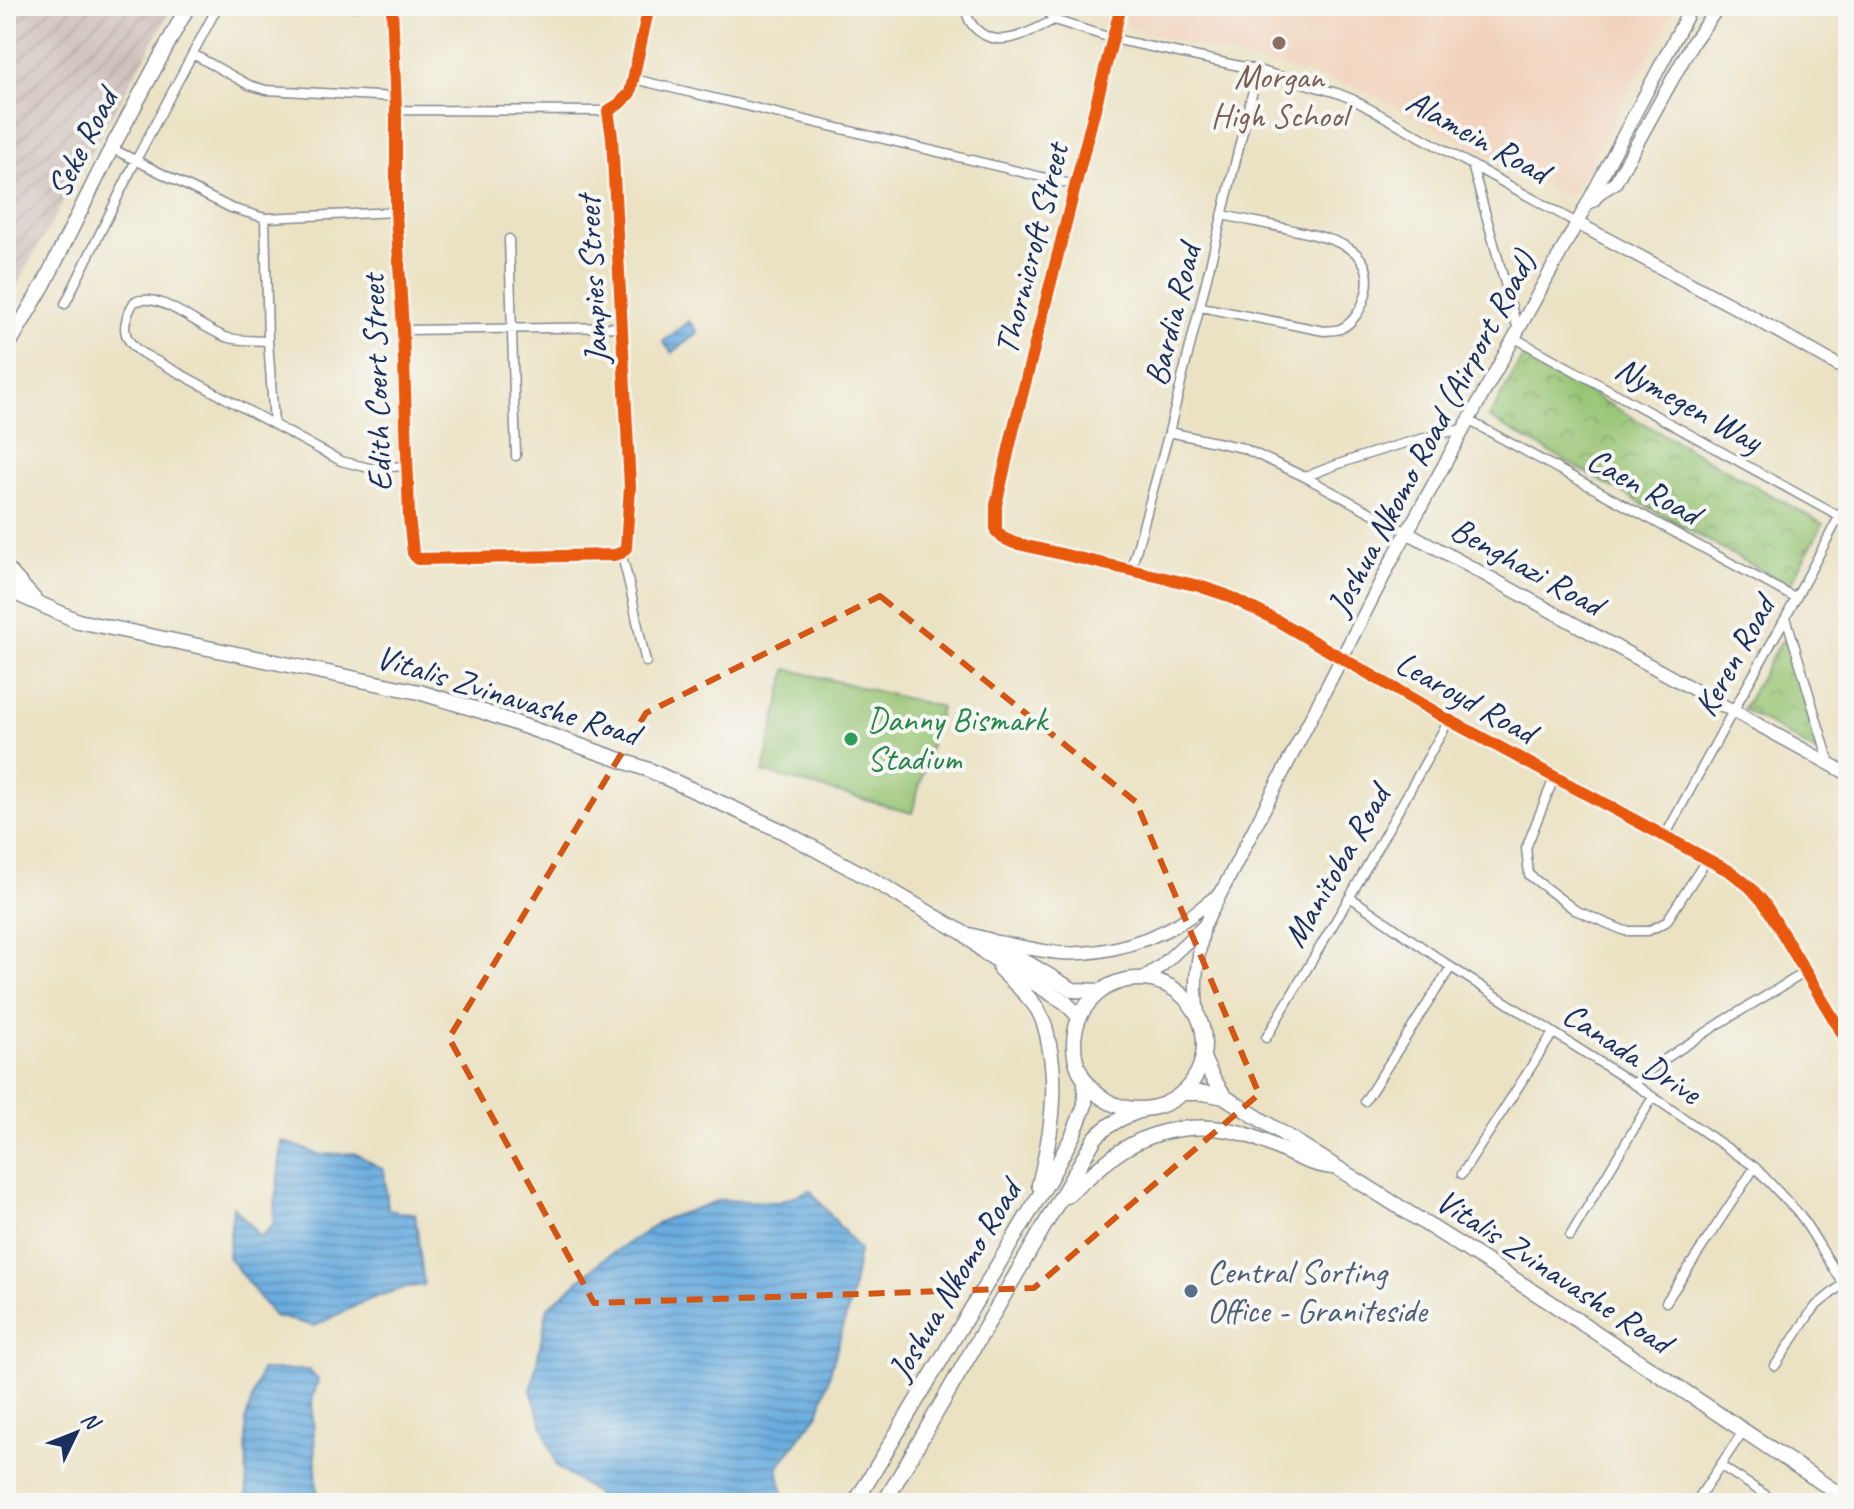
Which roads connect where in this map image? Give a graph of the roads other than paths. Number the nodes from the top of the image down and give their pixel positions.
1 (188, 6) edge
2 (218, 6) edge
3 (334, 6) edge
4 (358, 6) edge
5 (392, 6) edge
6 (966, 6) edge
7 (1042, 6) edge
8 (1121, 6) edge
9 (1692, 6) edge
10 (1719, 6) edge
11 (646, 7) edge
12 (1054, 20) junction
13 (1114, 39) junction
14 (193, 54) junction
15 (1258, 70) junction
16 (634, 79) junction
17 (395, 97) junction
18 (396, 110) junction
19 (608, 111) junction
20 (111, 148) junction
21 (136, 160) junction
22 (1472, 165) junction
23 (1075, 185) junction
24 (396, 212) junction
25 (1223, 215) junction
26 (265, 218) junction
27 (1577, 223) junction
28 (509, 239) dead end
29 (65, 304) dead end
30 (1201, 307) junction
31 (623, 327) junction
32 (512, 329) junction
33 (403, 330) junction
34 (1516, 334) junction
35 (268, 341) junction
36 (6, 349) edge
37 (1848, 371) edge
38 (274, 423) junction
39 (1465, 425) junction
40 (1169, 432) junction
41 (516, 456) dead end
42 (407, 466) junction
43 (1305, 477) junction
44 (1848, 500) edge
45 (996, 505) joint
46 (1840, 517) junction
47 (1407, 532) junction
48 (617, 554) junction
49 (6, 568) edge
50 (1131, 570) junction
51 (6, 589) edge
52 (1795, 598) junction
53 (40, 605) junction
54 (1786, 617) junction
55 (1341, 659) junction
56 (646, 662) dead end
57 (1733, 711) junction
58 (1449, 720) junction
59 (1830, 764) junction
60 (1848, 774) edge
61 (1554, 778) junction
62 (1665, 836) junction
63 (1707, 859) junction
64 (1220, 893) junction
65 (1350, 897) junction
66 (1204, 926) junction
67 (988, 946) junction
68 (1451, 967) junction
69 (1806, 972) junction
70 (1142, 979) junction
71 (1100, 991) junction
72 (1079, 1017) junction
73 (1199, 1019) junction
74 (1553, 1033) junction
75 (1266, 1038) dead end
76 (1848, 1043) edge
77 (1203, 1058) junction
78 (1085, 1082) junction
79 (1633, 1084) junction
80 (1182, 1093) junction
81 (1225, 1097) junction
82 (1653, 1097) junction
83 (1365, 1101) dead end
84 (1142, 1110) junction
85 (1755, 1167) junction
86 (1337, 1168) junction
87 (1462, 1174) dead end
88 (1036, 1201) junction
89 (1058, 1202) junction
90 (1570, 1236) dead end
91 (1846, 1288) edge
92 (1666, 1302) dead end
93 (1775, 1366) dead end
94 (1744, 1430) junction
95 (1721, 1466) junction
96 (1848, 1500) edge
97 (855, 1503) edge
98 (884, 1503) edge
99 (1695, 1503) edge
100 (1778, 1503) edge

1 - 20 main road, Seke Road
2 - 14 street
3 - 4 street
5 - 17 street, Edith Coert Street
6 - 12 street
7 - 12 street
8 - 13 street, Thornicroft Street
9 - 27 street
10 - 27 street
11 - 16 street
12 - 13 street, Alamein Road
13 - 15 street, Alamein Road
13 - 23 street, Thornicroft Street
14 - 17 street
14 - 21 street
15 - 22 street, Alamein Road
15 - 25 street, Bardia Road
16 - 19 street
16 - 23 street
17 - 18 street, Edith Coert Street
18 - 19 street
18 - 24 street, Edith Coert Street
19 - 31 street, Jampies Street
20 - 21 street
20 - 36 main road, Seke Road
21 - 26 street
21 - 29 street
22 - 27 street, Alamein Road
22 - 34 street
23 - 45 street, Thornicroft Street
24 - 26 street
24 - 33 street, Edith Coert Street
25 - 30 street, Bardia Road
25 - 30 street
26 - 35 street
27 - 34 street, Joshua Nkomo Road (Airport Road)
27 - 37 street, Alamein Road
28 - 32 street
30 - 40 street, Bardia Road
31 - 32 street
31 - 48 street, Jampies Street
32 - 33 street
32 - 41 street
33 - 42 street, Edith Coert Street
34 - 39 street, Joshua Nkomo Road (Airport Road)
34 - 46 street, Nymegen Way
35 - 38 street
35 - 38 street
38 - 42 street
39 - 43 street
39 - 47 street, Joshua Nkomo Road (Airport Road)
39 - 52 street, Caen Road
40 - 43 street, Benghazi Road
40 - 50 street, Bardia Road
42 - 48 street, Edith Coert Street
43 - 47 street, Benghazi Road
44 - 46 street, Keren Road
45 - 50 street, Learoyd Road
46 - 52 street, Keren Road
47 - 55 street, Joshua Nkomo Road (Airport Road)
47 - 57 street, Benghazi Road
48 - 56 street
49 - 53 main road
50 - 55 street, Learoyd Road
51 - 53 main road, Vitalis Zvinavashe Road
52 - 54 street, Keren Road
53 - 67 main road, Vitalis Zvinavashe Road
54 - 57 street, Keren Road
54 - 59 street
55 - 58 street, Learoyd Road
55 - 64 street, Joshua Nkomo Road (Airport Road)
57 - 59 street, Benghazi Road
57 - 62 street, Keren Road
58 - 61 street, Learoyd Road
58 - 65 street, Manitoba Road
59 - 60 street, Benghazi Road
61 - 62 street, Learoyd Road
61 - 63 street
62 - 63 street, Learoyd Road
63 - 69 street, Learoyd Road
64 - 66 street, Joshua Nkomo Road (Airport Road)
64 - 67 street
65 - 68 street, Canada Drive
65 - 75 street, Manitoba Road
66 - 70 street
66 - 73 street
67 - 71 main road, Vitalis Zvinavashe Road
67 - 72 main road, Vitalis Zvinavashe Road
67 - 88 main road
68 - 74 street, Canada Drive
68 - 83 street
69 - 76 street, Learoyd Road
69 - 79 street
70 - 71 main road
70 - 73 main road
71 - 72 main road
72 - 78 main road
73 - 77 main road
74 - 79 street, Canada Drive
74 - 87 street
77 - 80 main road
77 - 81 main road, Vitalis Zvinavashe Road
78 - 84 main road
78 - 88 main road, Joshua Nkomo Road
79 - 82 street, Canada Drive
80 - 81 main road, Vitalis Zvinavashe Road
80 - 84 main road
81 - 86 main road, Vitalis Zvinavashe Road
82 - 85 street, Canada Drive
82 - 90 street
84 - 89 main road, Joshua Nkomo Road
85 - 91 street, Canada Drive
85 - 92 street
86 - 89 main road
86 - 94 main road, Vitalis Zvinavashe Road
88 - 97 main road, Joshua Nkomo Road
89 - 98 main road, Joshua Nkomo Road
91 - 93 street
94 - 95 street
94 - 96 main road, Vitalis Zvinavashe Road
95 - 99 street
95 - 100 street

